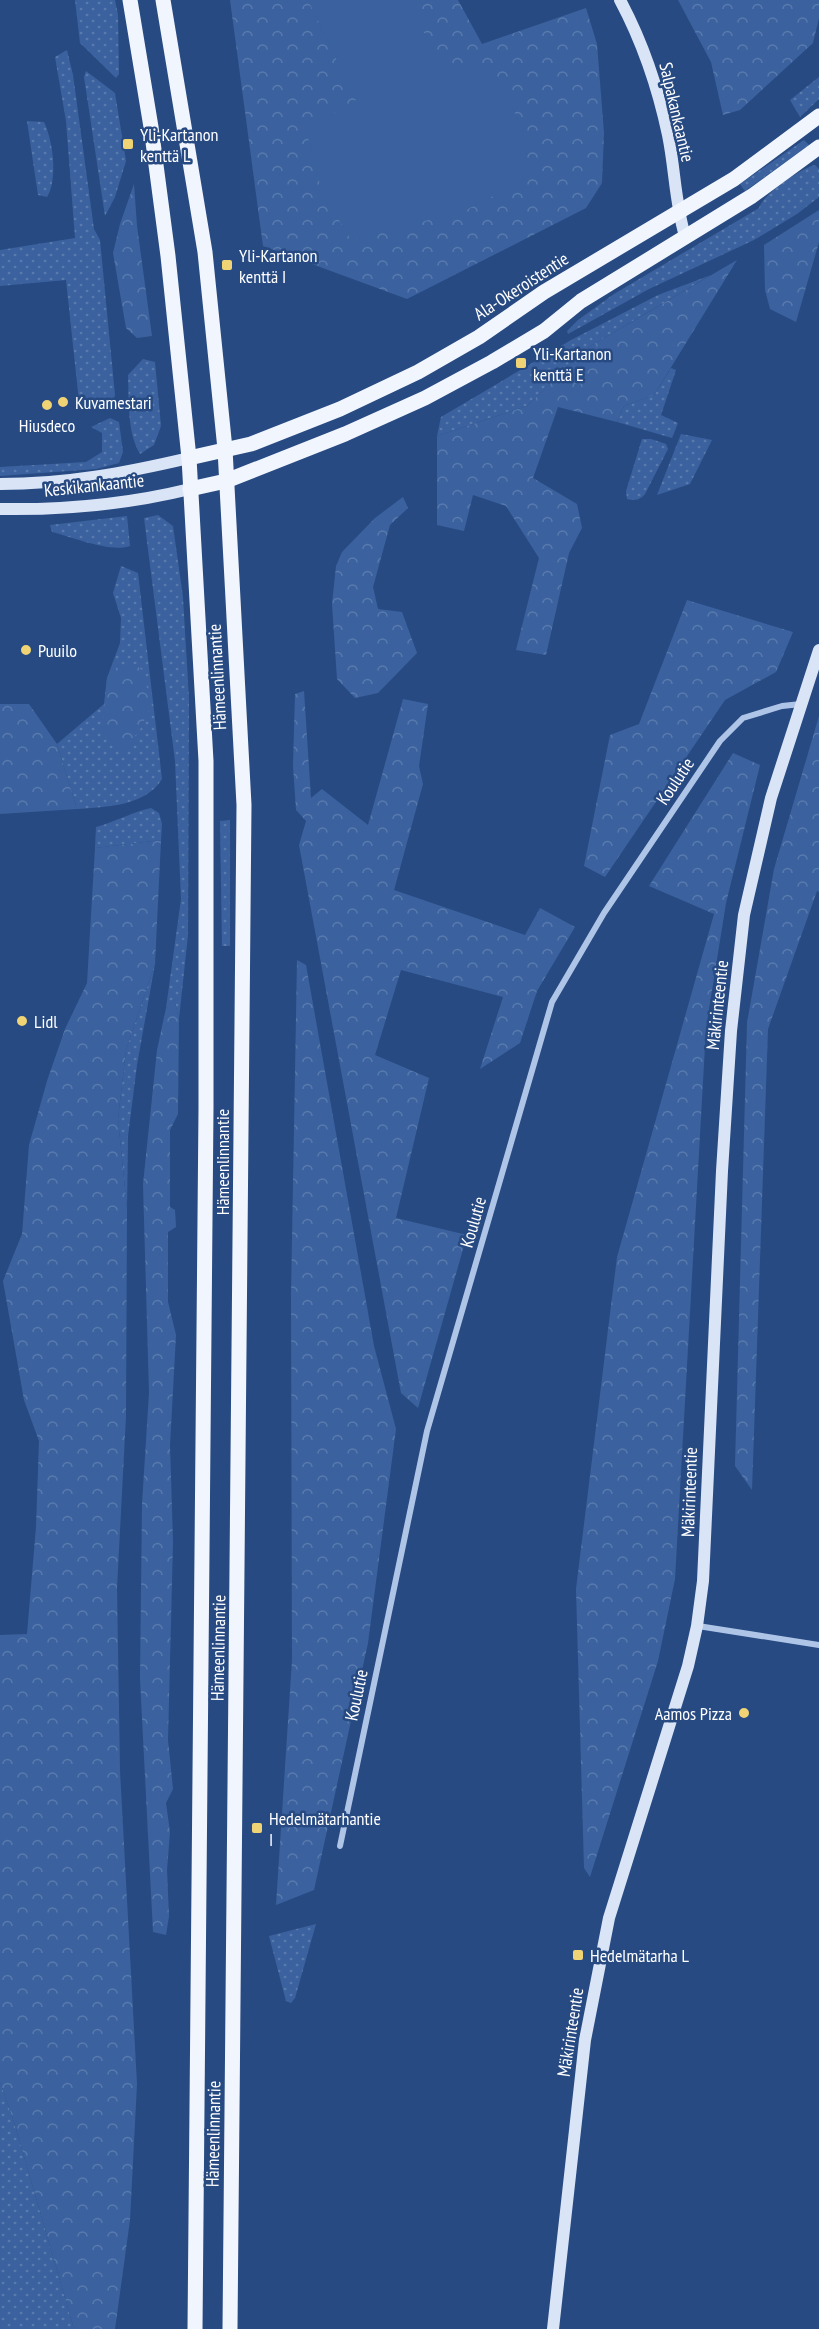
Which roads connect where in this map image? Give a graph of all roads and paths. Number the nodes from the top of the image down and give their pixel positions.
1 (130, 0) edge
2 (163, 0) edge
3 (620, 0) edge
4 (819, 116) edge
5 (819, 147) edge
6 (678, 212) junction
7 (685, 236) junction
8 (225, 449) junction
9 (189, 458) junction
10 (226, 481) junction
11 (0, 484) edge
12 (190, 489) junction
13 (0, 509) edge
14 (819, 650) edge
15 (802, 704) junction
16 (697, 1626) junction
17 (819, 1645) edge
18 (340, 1846) dead end
19 (195, 2329) edge
20 (230, 2329) edge
21 (553, 2329) edge

1 - 9 main road, Hämeenlinnantie
2 - 8 main road, Hämeenlinnantie
3 - 6 street, Salpakankaantie
4 - 6 main road, Ala-Okeroistentie
5 - 7 main road
6 - 7 street, Salpakankaantie
6 - 8 main road, Ala-Okeroistentie
7 - 10 main road
8 - 9 main road, Ala-Okeroistentie
8 - 10 main road, Hämeenlinnantie
9 - 11 street, Keskikankaantie
9 - 12 main road, Hämeenlinnantie
10 - 12 main road
10 - 20 main road, Hämeenlinnantie
12 - 13 street, Keskikankaantie
12 - 19 main road, Hämeenlinnantie
14 - 15 street, Mäkirinteentie
15 - 16 street, Mäkirinteentie
15 - 18 street, Koulutie
16 - 17 street
16 - 21 street, Mäkirinteentie

